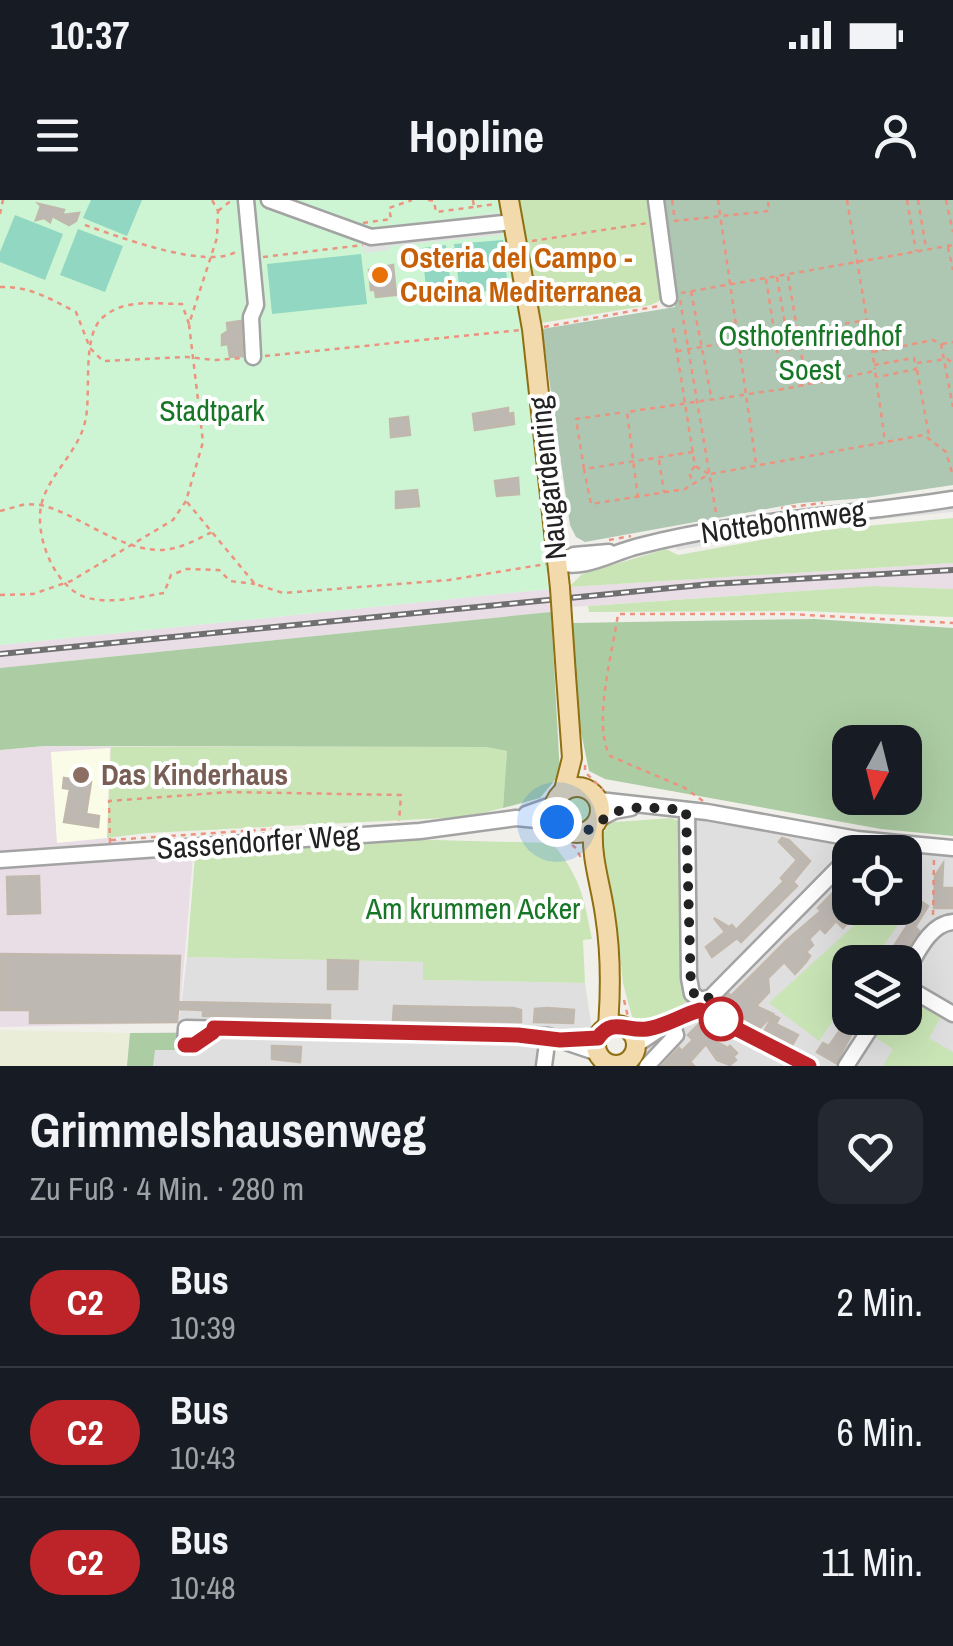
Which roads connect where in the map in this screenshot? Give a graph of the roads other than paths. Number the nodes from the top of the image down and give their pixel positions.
1 (246, 200) edge
2 (270, 200) edge
3 (656, 200) edge
4 (509, 201) edge
5 (513, 222) junction
6 (674, 297) road end
7 (254, 357) road end
8 (953, 499) edge
9 (553, 564) junction
10 (564, 801) junction
11 (686, 810) junction
12 (597, 816) junction
13 (573, 833) junction
14 (832, 844) edge
15 (922, 846) edge
16 (953, 848) edge
17 (593, 861) junction
18 (1, 862) edge
19 (832, 871) edge
20 (947, 922) edge
21 (922, 953) edge
22 (922, 996) edge
23 (700, 1005) junction
24 (953, 1014) edge
25 (668, 1023) junction
26 (214, 1028) dead end
27 (866, 1035) edge
28 (554, 1038) junction
29 (616, 1048) edge
30 (544, 1066) edge
31 (646, 1066) edge
32 (810, 1066) edge
33 (846, 1066) edge

1 - 7 street
2 - 5 street
3 - 6 street
4 - 5 main road, Naugardenring
5 - 9 main road, Naugardenring
8 - 9 street, Nottebohmweg
9 - 10 main road, Naugardenring, bridge
10 - 12 main road
10 - 13 main road
10 - 18 street, Sassendorfer Weg
11 - 12 street
11 - 14 street
11 - 23 street
12 - 13 main road
12 - 17 main road
13 - 17 main road
15 - 16 street
17 - 29 main road
19 - 23 street
20 - 21 street
22 - 24 street
23 - 25 street
23 - 32 street
25 - 29 street
25 - 31 street
26 - 28 street
27 - 33 street
28 - 29 street
28 - 30 street

